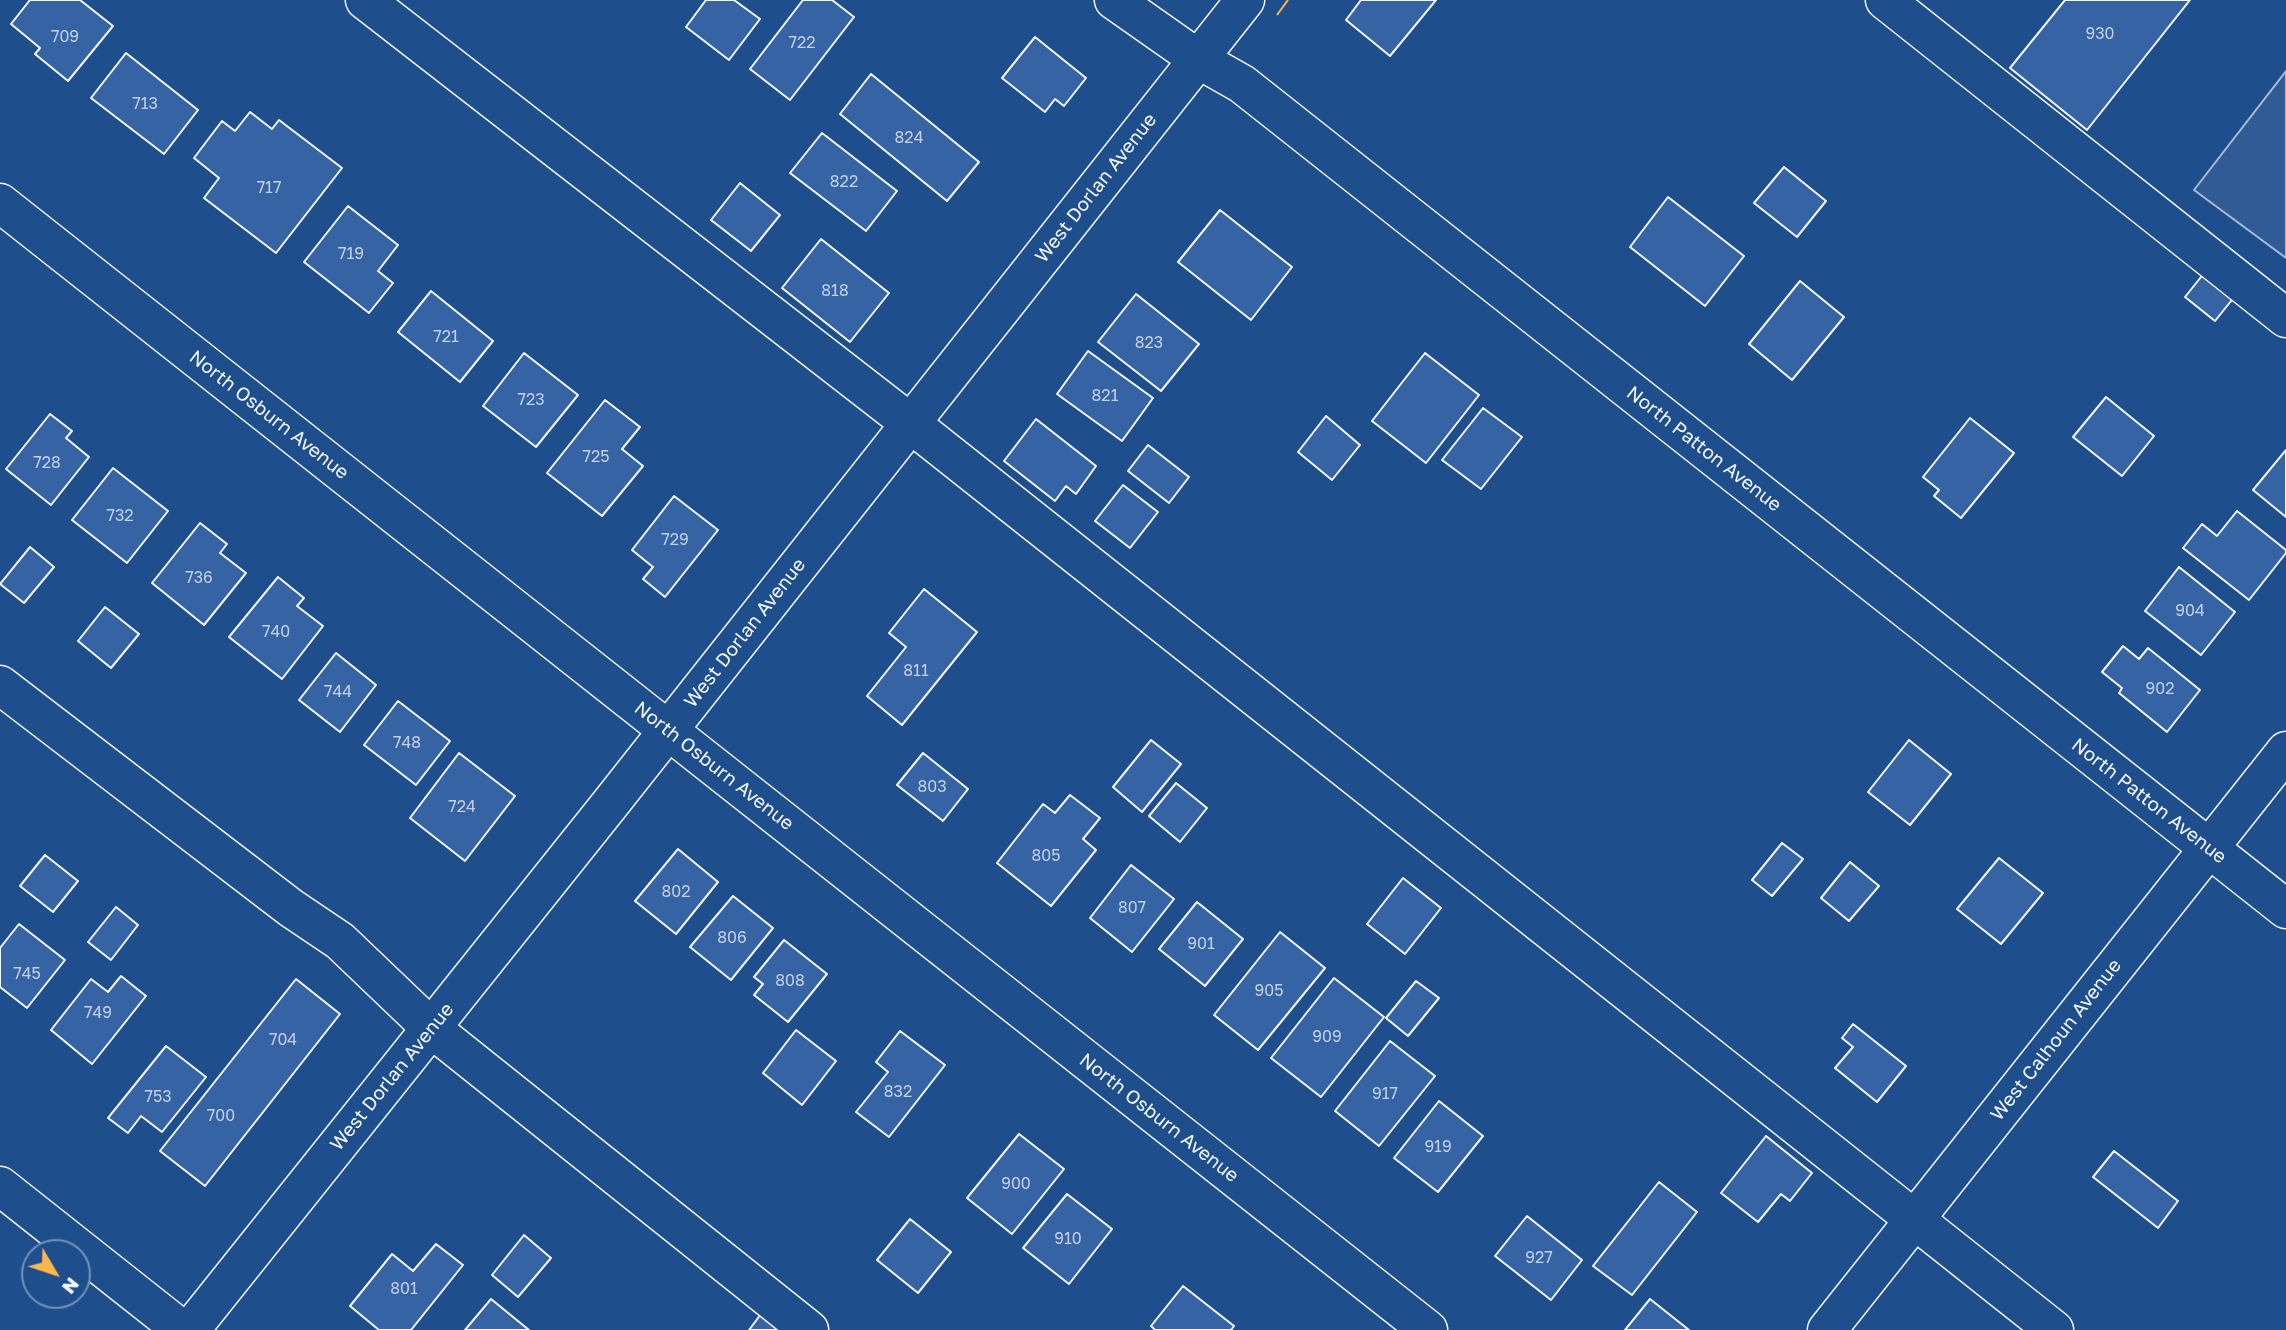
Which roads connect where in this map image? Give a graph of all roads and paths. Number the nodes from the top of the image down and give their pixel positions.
1 (365, 0) edge
2 (1114, 0) edge
3 (1245, 0) edge
4 (1885, 0) edge
5 (1198, 59) junction
6 (0, 203) edge
7 (2286, 318) edge
8 (910, 423) junction
9 (0, 685) edge
10 (668, 729) junction
11 (2286, 751) edge
12 (2208, 847) junction
13 (2286, 909) edge
14 (431, 1028) junction
15 (0, 1186) edge
16 (1913, 1219) junction
17 (182, 1330) edge
18 (190, 1330) edge
19 (810, 1330) edge
20 (1427, 1330) edge
21 (1827, 1330) edge
22 (2054, 1330) edge

1 - 8 street
2 - 5 street, North Patton Avenue
3 - 5 street, West Dorlan Avenue
4 - 7 street
5 - 8 street, West Dorlan Avenue
5 - 12 street, North Patton Avenue
6 - 10 street, North Osburn Avenue
8 - 10 street, West Dorlan Avenue
8 - 16 street
9 - 14 street
10 - 14 street, West Dorlan Avenue
10 - 20 street, North Osburn Avenue
11 - 12 street, West Calhoun Avenue
12 - 13 street, North Patton Avenue
12 - 16 street, West Calhoun Avenue
14 - 18 street, West Dorlan Avenue
14 - 19 street
15 - 17 street
16 - 21 street, West Calhoun Avenue
16 - 22 street

